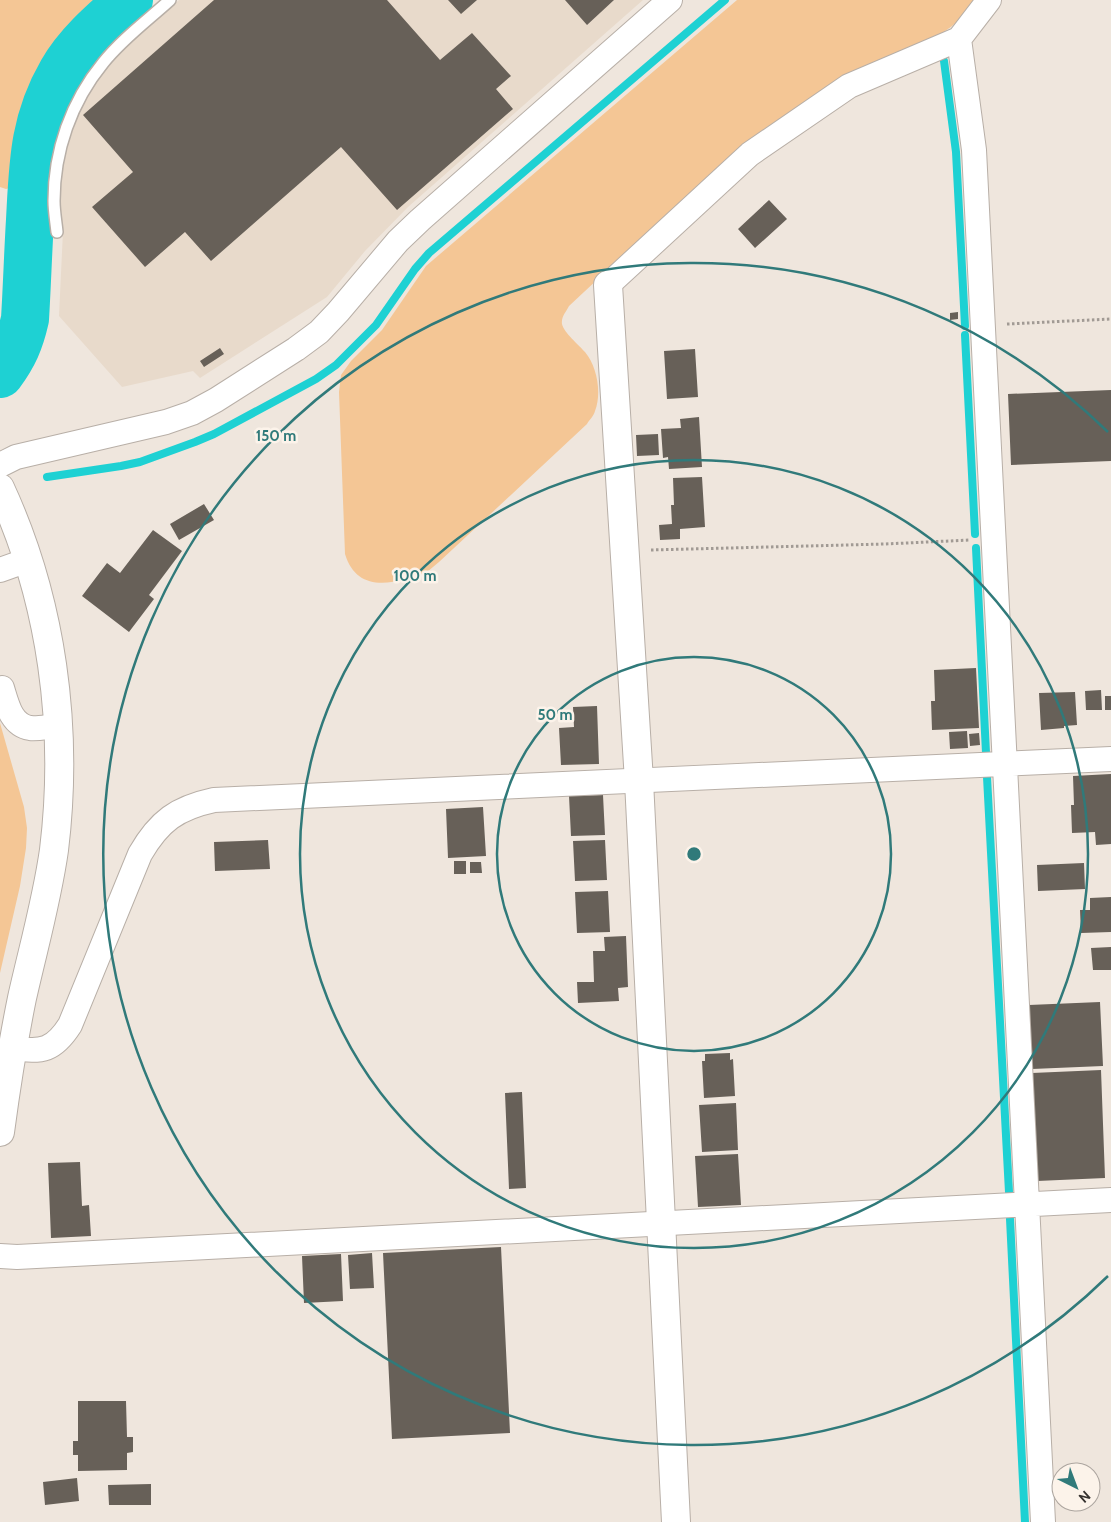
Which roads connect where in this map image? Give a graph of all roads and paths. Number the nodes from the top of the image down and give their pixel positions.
1 (170, 0) edge
2 (670, 0) edge
3 (989, 0) edge
4 (959, 39) junction
5 (57, 232) dead end
6 (608, 285) joint
7 (1111, 319) edge
8 (982, 325) junction
9 (0, 465) edge
10 (0, 488) edge
11 (993, 539) junction
12 (625, 551) junction
13 (28, 560) junction
14 (0, 570) edge
15 (2, 688) dead end
16 (58, 726) junction
17 (1111, 759) edge
18 (1004, 764) junction
19 (639, 781) junction
20 (13, 1048) junction
21 (0, 1132) edge
22 (1111, 1200) edge
23 (1027, 1205) junction
24 (662, 1223) junction
25 (0, 1256) edge
26 (676, 1522) edge
27 (1043, 1522) edge

1 - 5 lane
2 - 9 street
3 - 4 street
4 - 6 street
4 - 8 street
6 - 12 street
7 - 8 path
8 - 11 street
10 - 13 street
11 - 12 path
11 - 18 street
12 - 19 street
13 - 14 street
13 - 16 street
15 - 16 street
16 - 20 street
17 - 18 street
18 - 19 street
18 - 23 street
19 - 20 street
19 - 24 street
20 - 21 street
22 - 23 street
23 - 24 street
23 - 27 street
24 - 25 street
24 - 26 street

